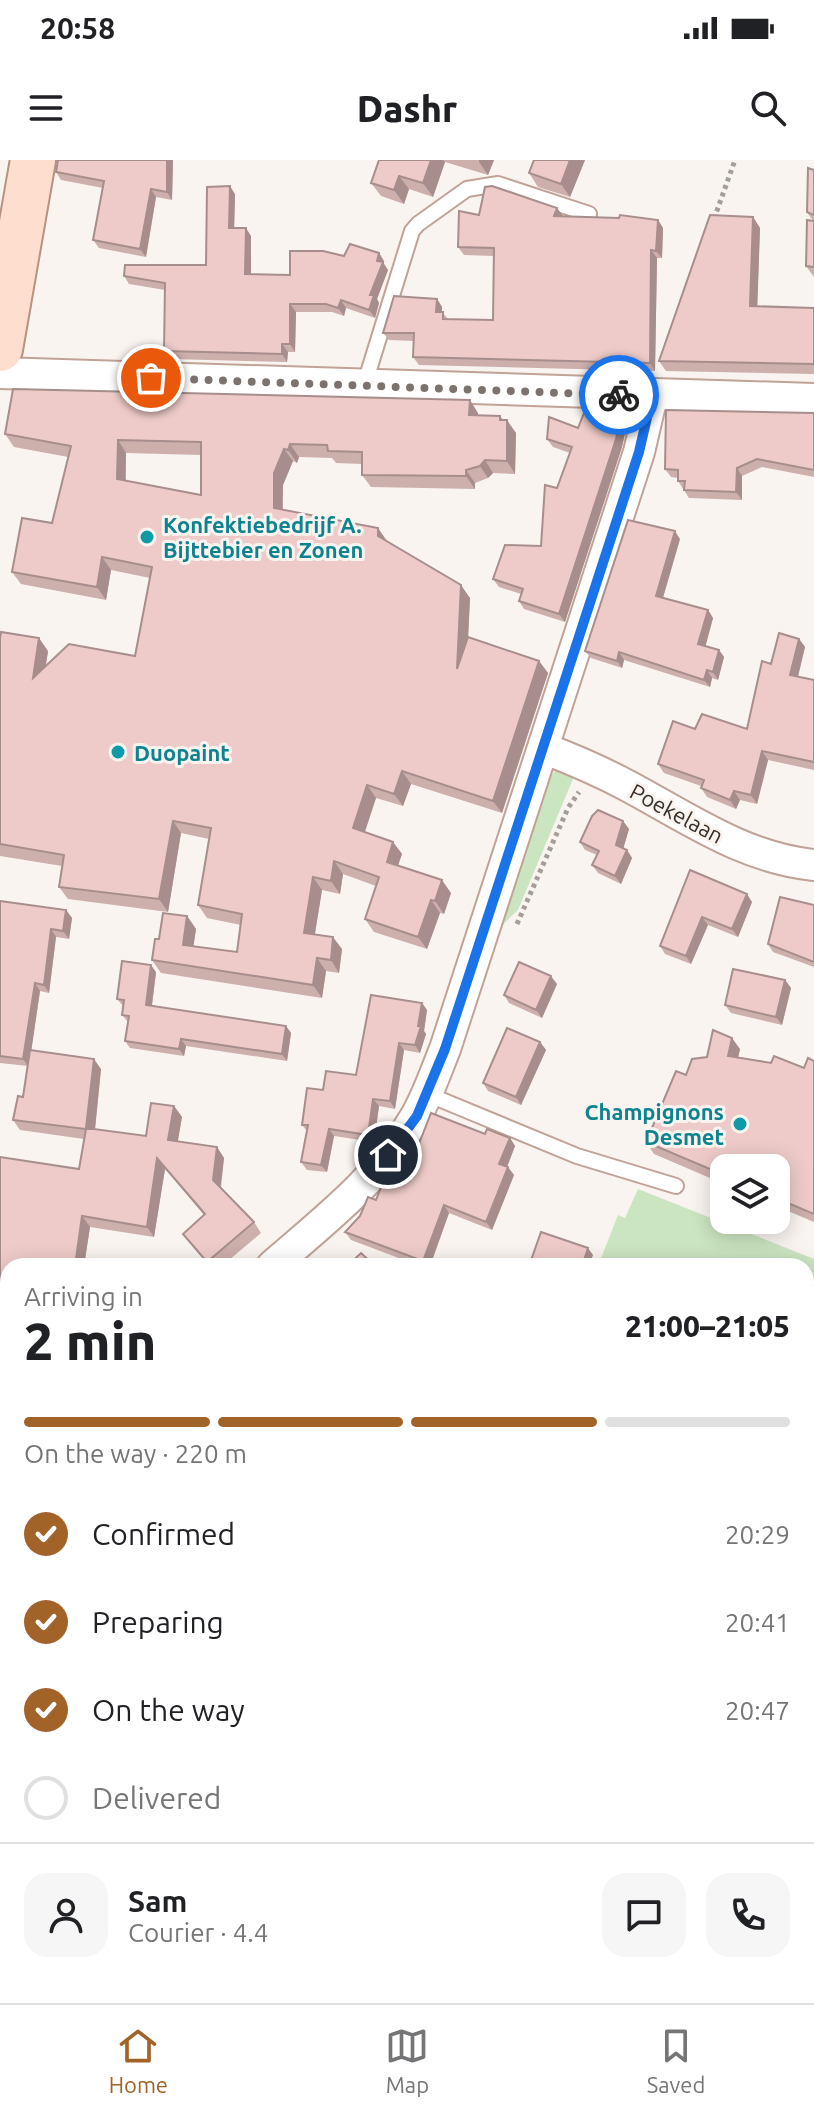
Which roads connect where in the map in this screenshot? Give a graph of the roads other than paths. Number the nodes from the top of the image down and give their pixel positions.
1 (33, 160) edge
2 (589, 214) edge
3 (0, 349) edge
4 (0, 373) edge
5 (364, 386) junction
6 (652, 396) junction
7 (814, 399) edge
8 (543, 748) junction
9 (814, 865) edge
10 (427, 1094) junction
11 (676, 1186) dead end
12 (281, 1258) edge

1 - 3 main road
2 - 5 lane
4 - 5 street
5 - 6 street
6 - 7 street
6 - 8 street
8 - 9 street, Poekelaan
8 - 10 street
10 - 11 lane
10 - 12 street

